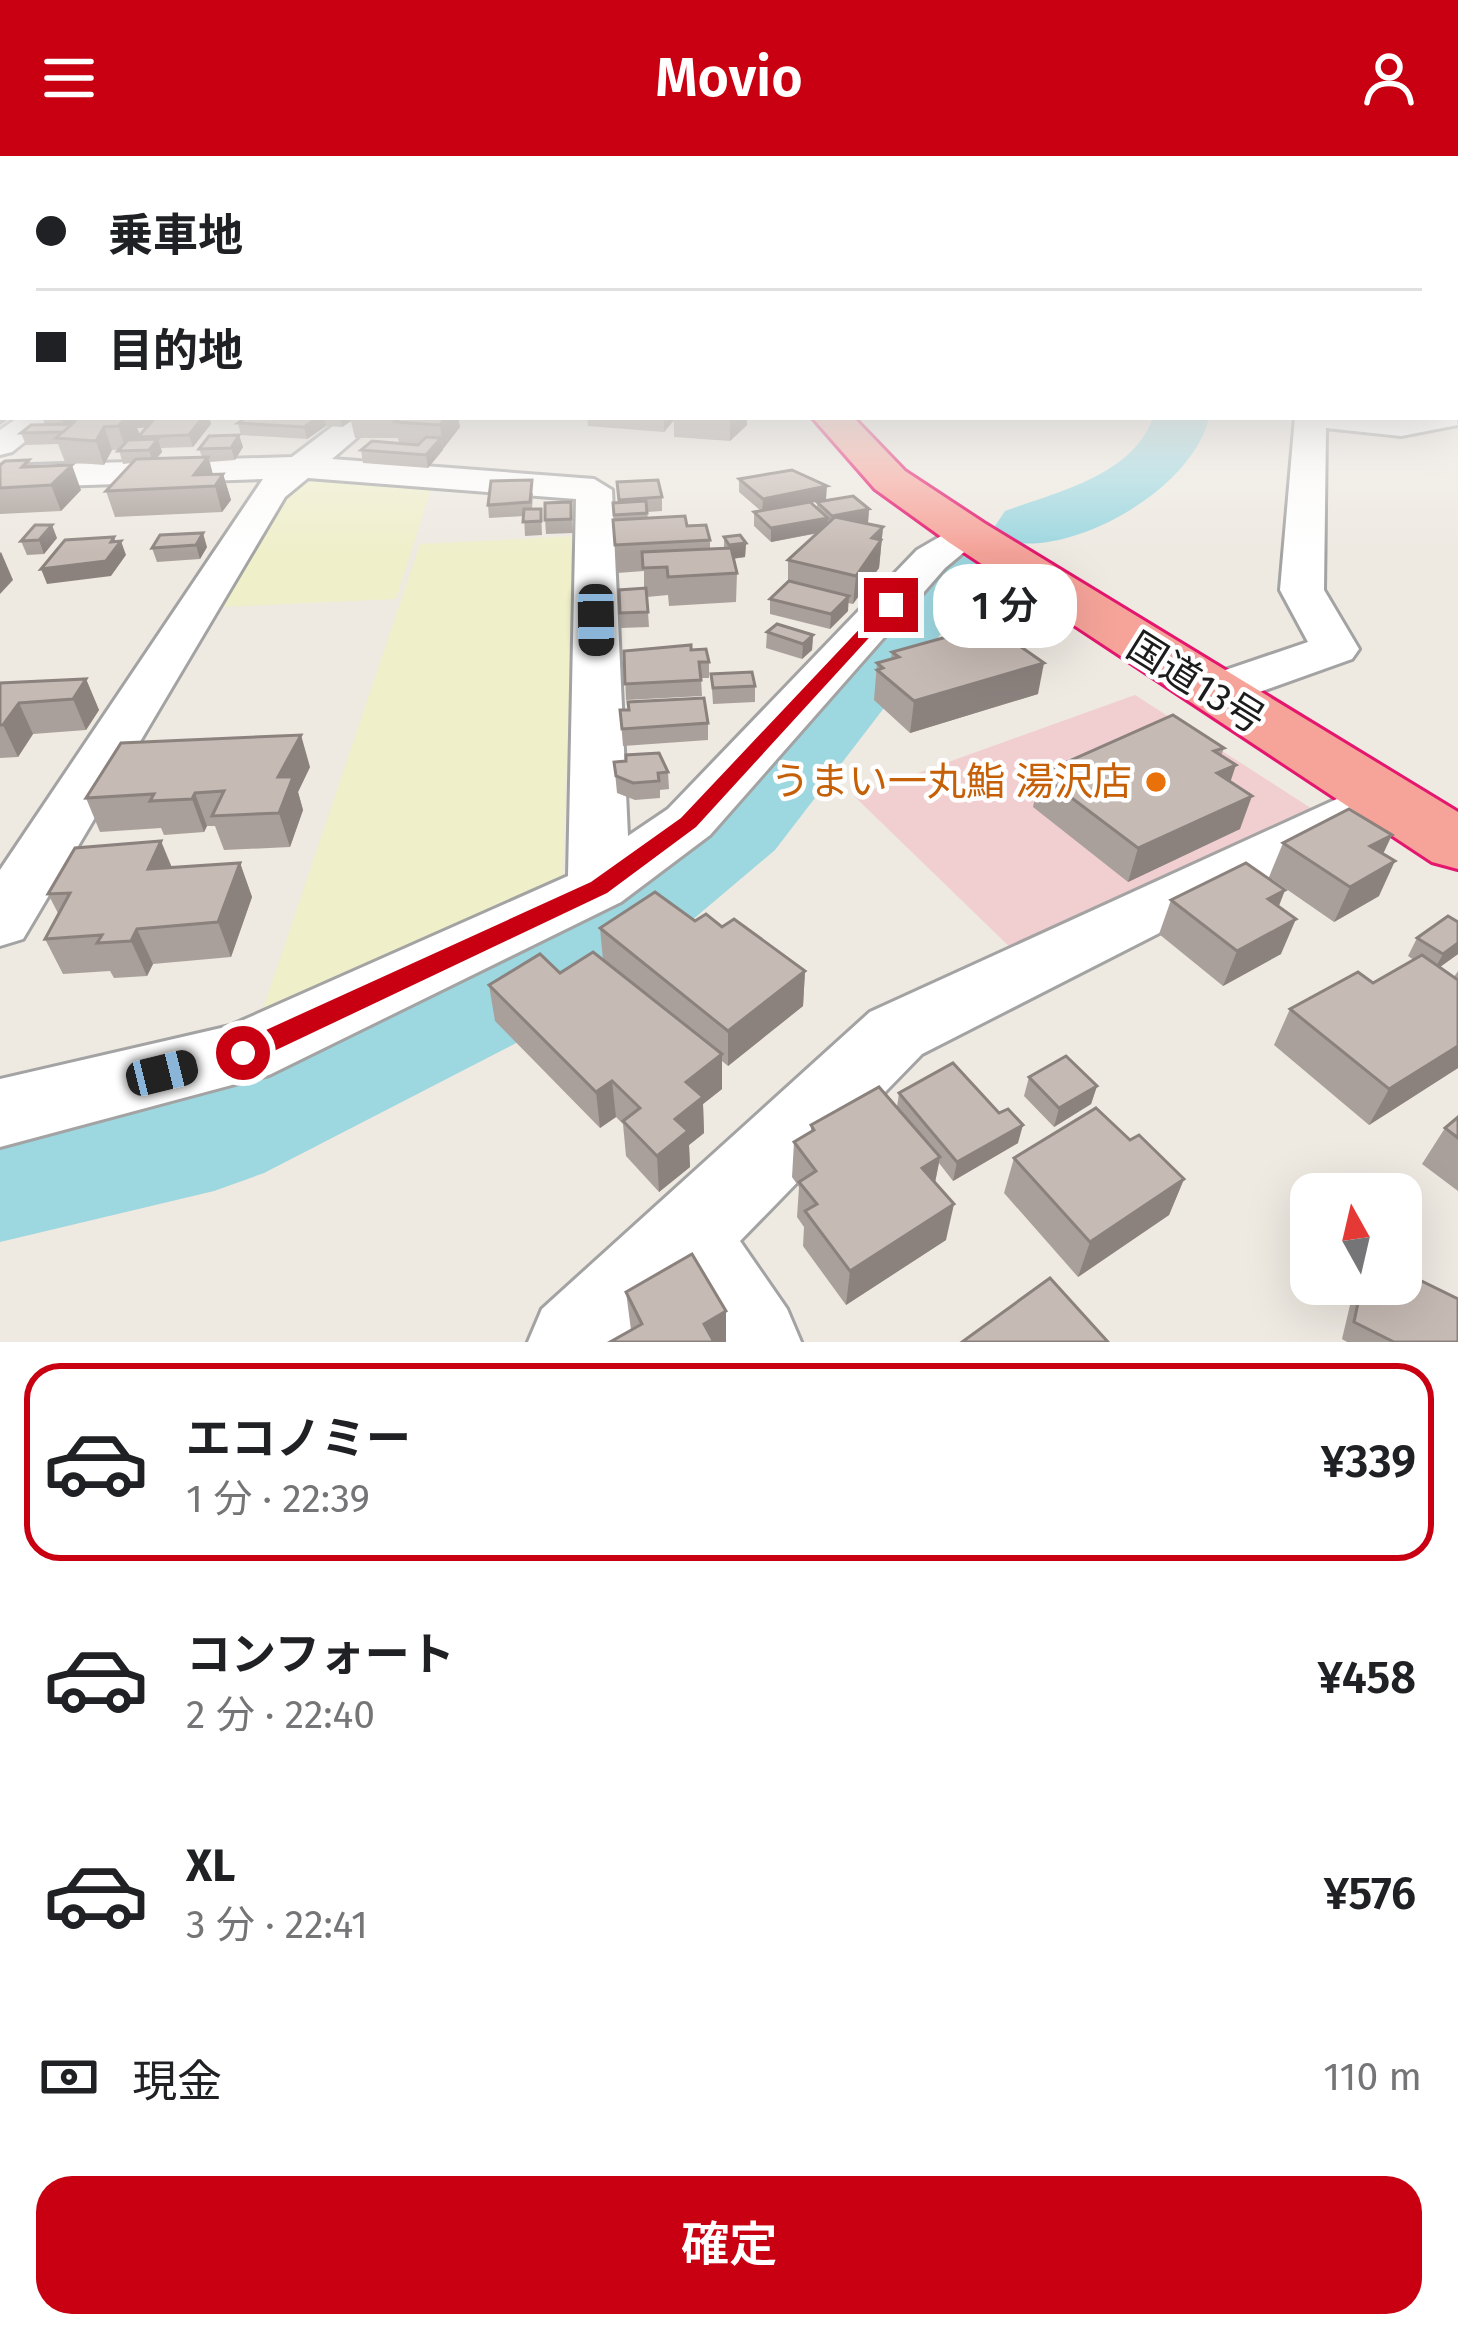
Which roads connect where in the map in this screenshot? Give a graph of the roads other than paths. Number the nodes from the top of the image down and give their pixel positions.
1 (330, 443) edge
2 (856, 443) edge
3 (1310, 443) edge
4 (298, 467) junction
5 (0, 477) edge
6 (967, 533) junction
7 (1210, 692) junction
8 (1379, 798) junction
9 (1458, 845) edge
10 (599, 887) junction
11 (0, 922) edge
12 (0, 1113) edge
13 (685, 1236) junction
14 (575, 1342) edge
15 (754, 1342) edge

1 - 4 street
2 - 6 highway, 国道13号
3 - 7 street
4 - 5 street
4 - 10 street
4 - 11 street
6 - 7 highway, 国道13号
6 - 10 street
7 - 8 highway, 国道13号
8 - 9 highway, 国道13号
8 - 13 street
10 - 12 street
13 - 14 street
13 - 15 street

